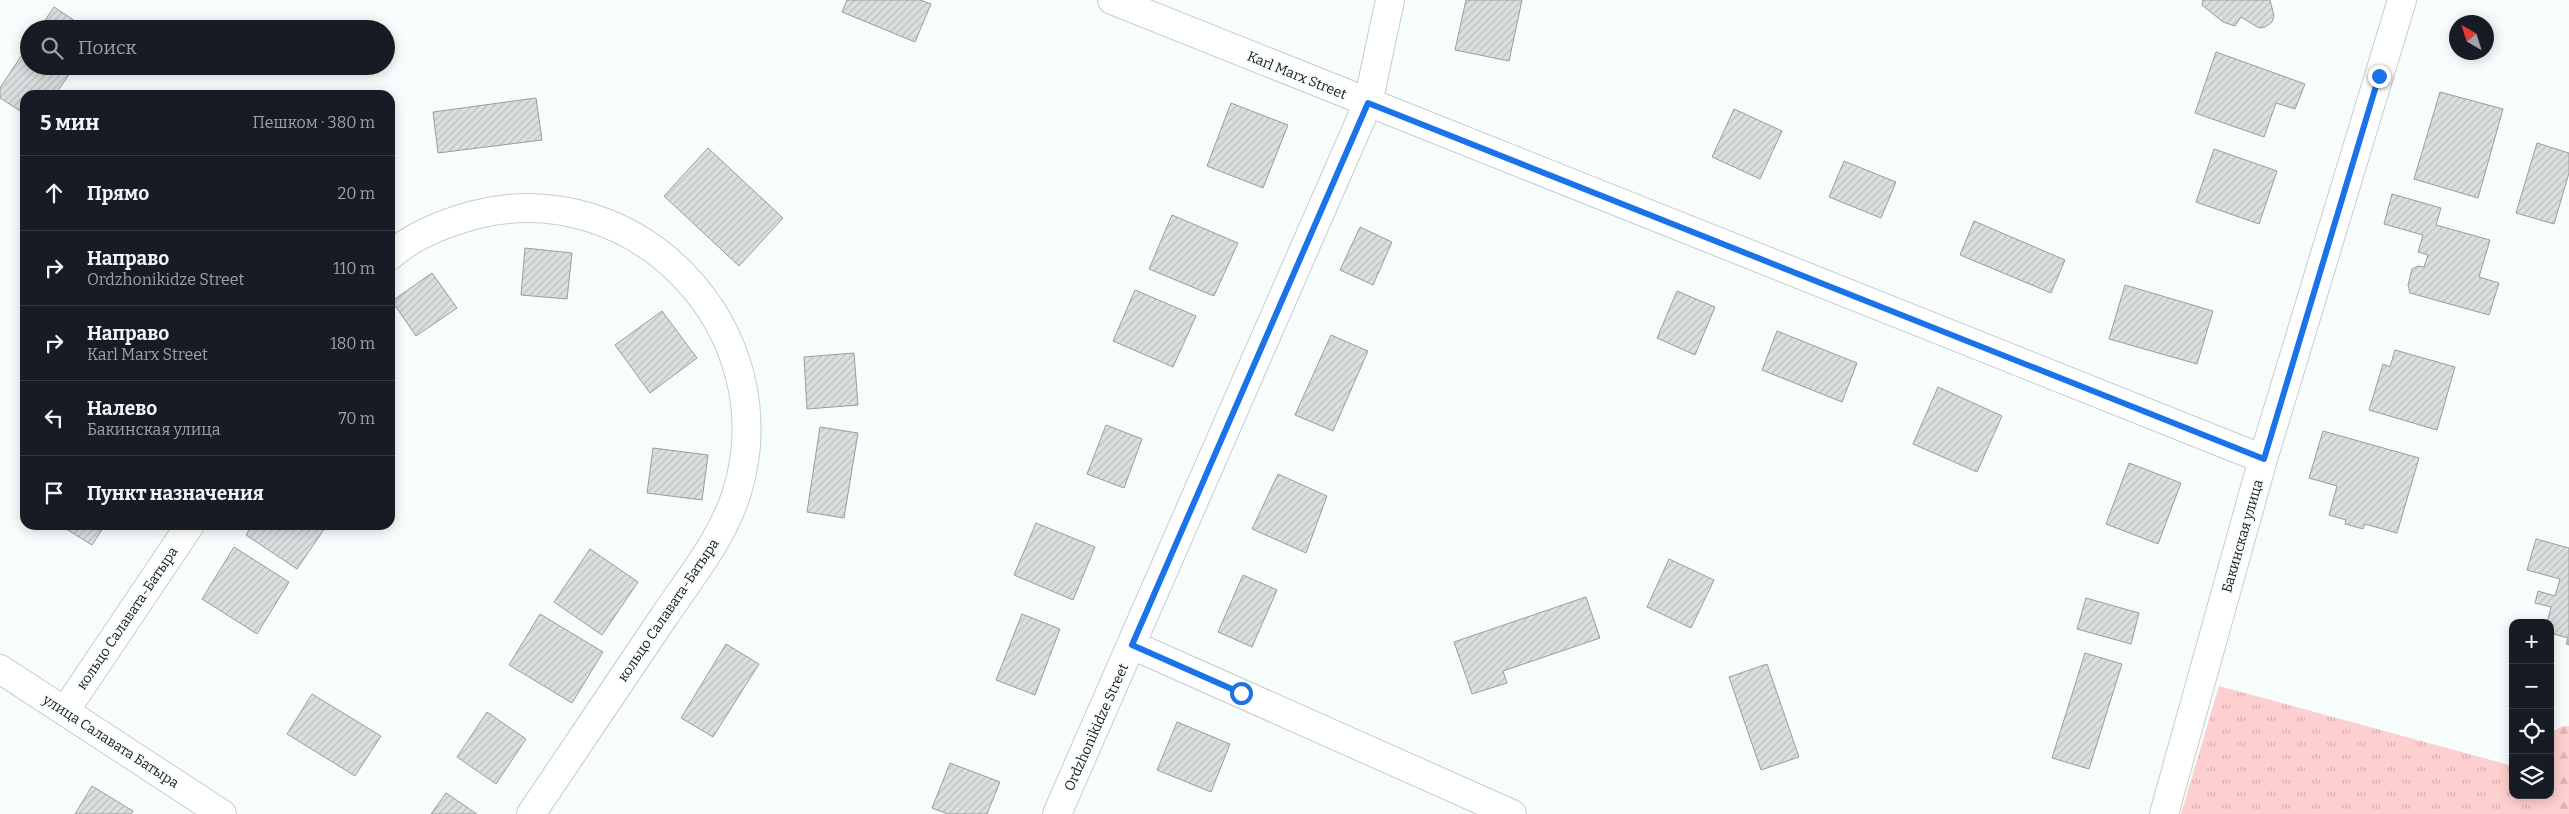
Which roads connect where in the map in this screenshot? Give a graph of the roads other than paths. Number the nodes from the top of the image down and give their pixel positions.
1 (1112, 0) edge
2 (1390, 0) edge
3 (2402, 0) edge
4 (1368, 103) junction
5 (395, 251) edge
6 (2264, 459) junction
7 (187, 530) edge
8 (1132, 645) junction
9 (0, 669) edge
10 (65, 711) junction
11 (222, 814) edge
12 (531, 814) edge
13 (1057, 814) edge
14 (1512, 814) edge
15 (2164, 814) edge

1 - 4 street, Karl Marx Street
2 - 4 street, Ordzhonikidze Street
3 - 6 street, Бакинская улица
4 - 6 street, Karl Marx Street
4 - 8 street, Ordzhonikidze Street
5 - 12 street, кольцо Салавата-Батыра
6 - 15 street, Бакинская улица
7 - 10 street, кольцо Салавата-Батыра
8 - 13 street, Ordzhonikidze Street
8 - 14 street
9 - 10 street, улица Салавата Батыра
10 - 11 street, улица Салавата Батыра

